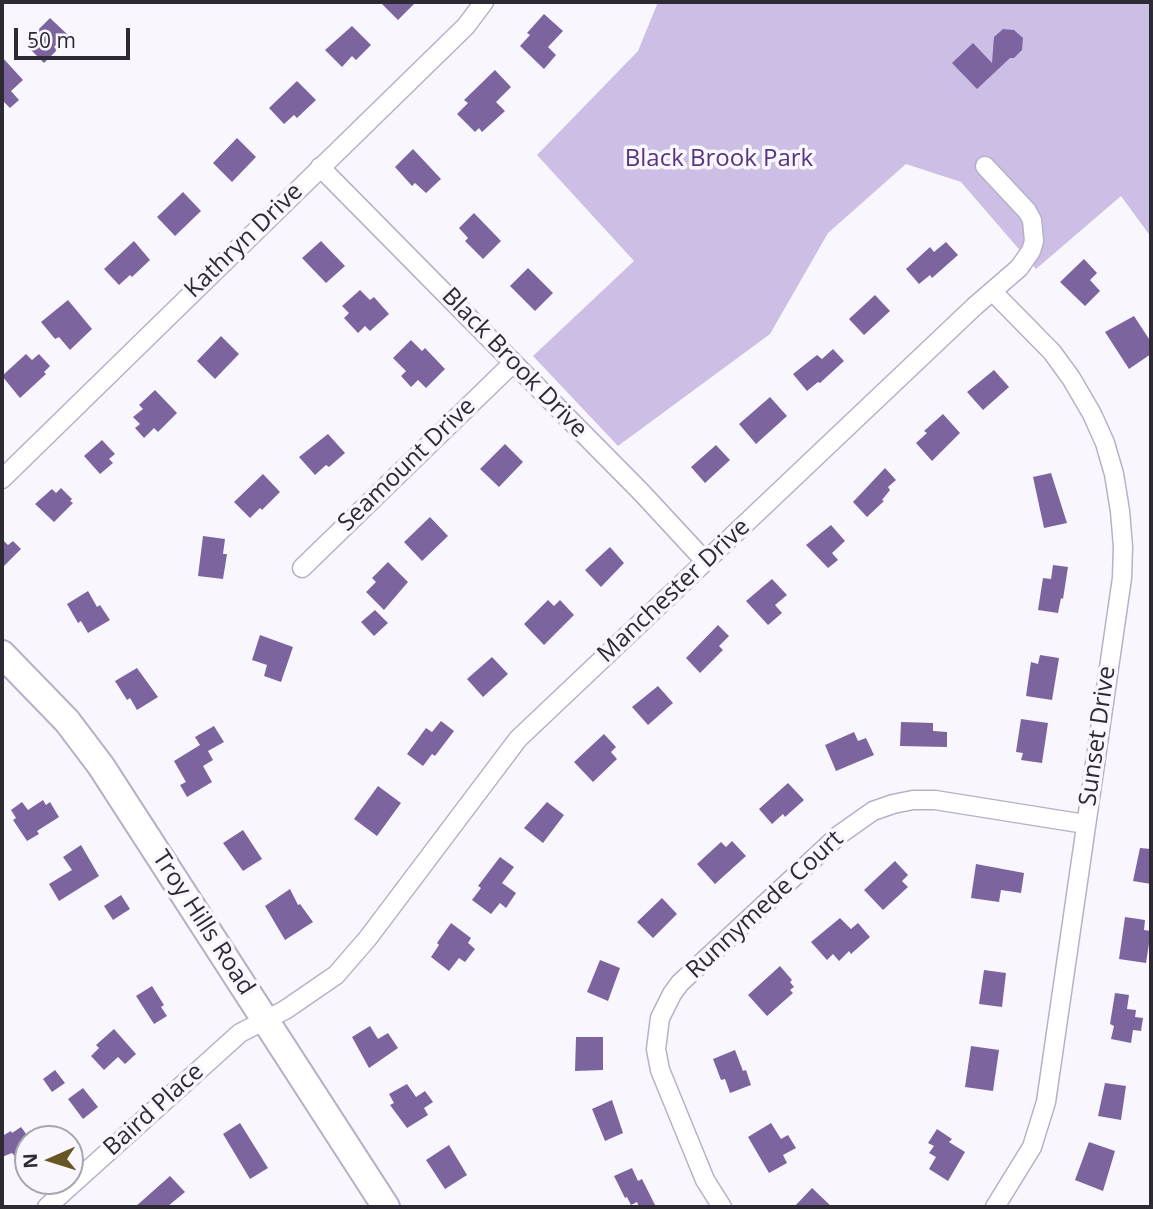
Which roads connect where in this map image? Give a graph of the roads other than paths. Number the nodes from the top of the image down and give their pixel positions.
1 (484, 2) edge
2 (985, 166) dead end
3 (320, 167) junction
4 (993, 292) junction
5 (513, 363) junction
6 (2, 478) edge
7 (705, 561) junction
8 (302, 568) dead end
9 (2, 654) edge
10 (1085, 824) junction
11 (266, 1020) junction
12 (47, 1207) edge
13 (385, 1207) edge
14 (722, 1207) edge
15 (995, 1207) edge

1 - 3 street, Kathryn Drive
2 - 4 street, Manchester Drive
3 - 5 street, Black Brook Drive
3 - 6 street, Kathryn Drive
4 - 7 street, Manchester Drive
4 - 10 street, Sunset Drive
5 - 7 street, Black Brook Drive
5 - 8 street, Seamount Drive
7 - 11 street, Manchester Drive
9 - 11 main road, Troy Hills Road
10 - 14 street, Runnymede Court
10 - 15 street, Sunset Drive
11 - 12 street, Baird Place
11 - 13 main road, Troy Hills Road

